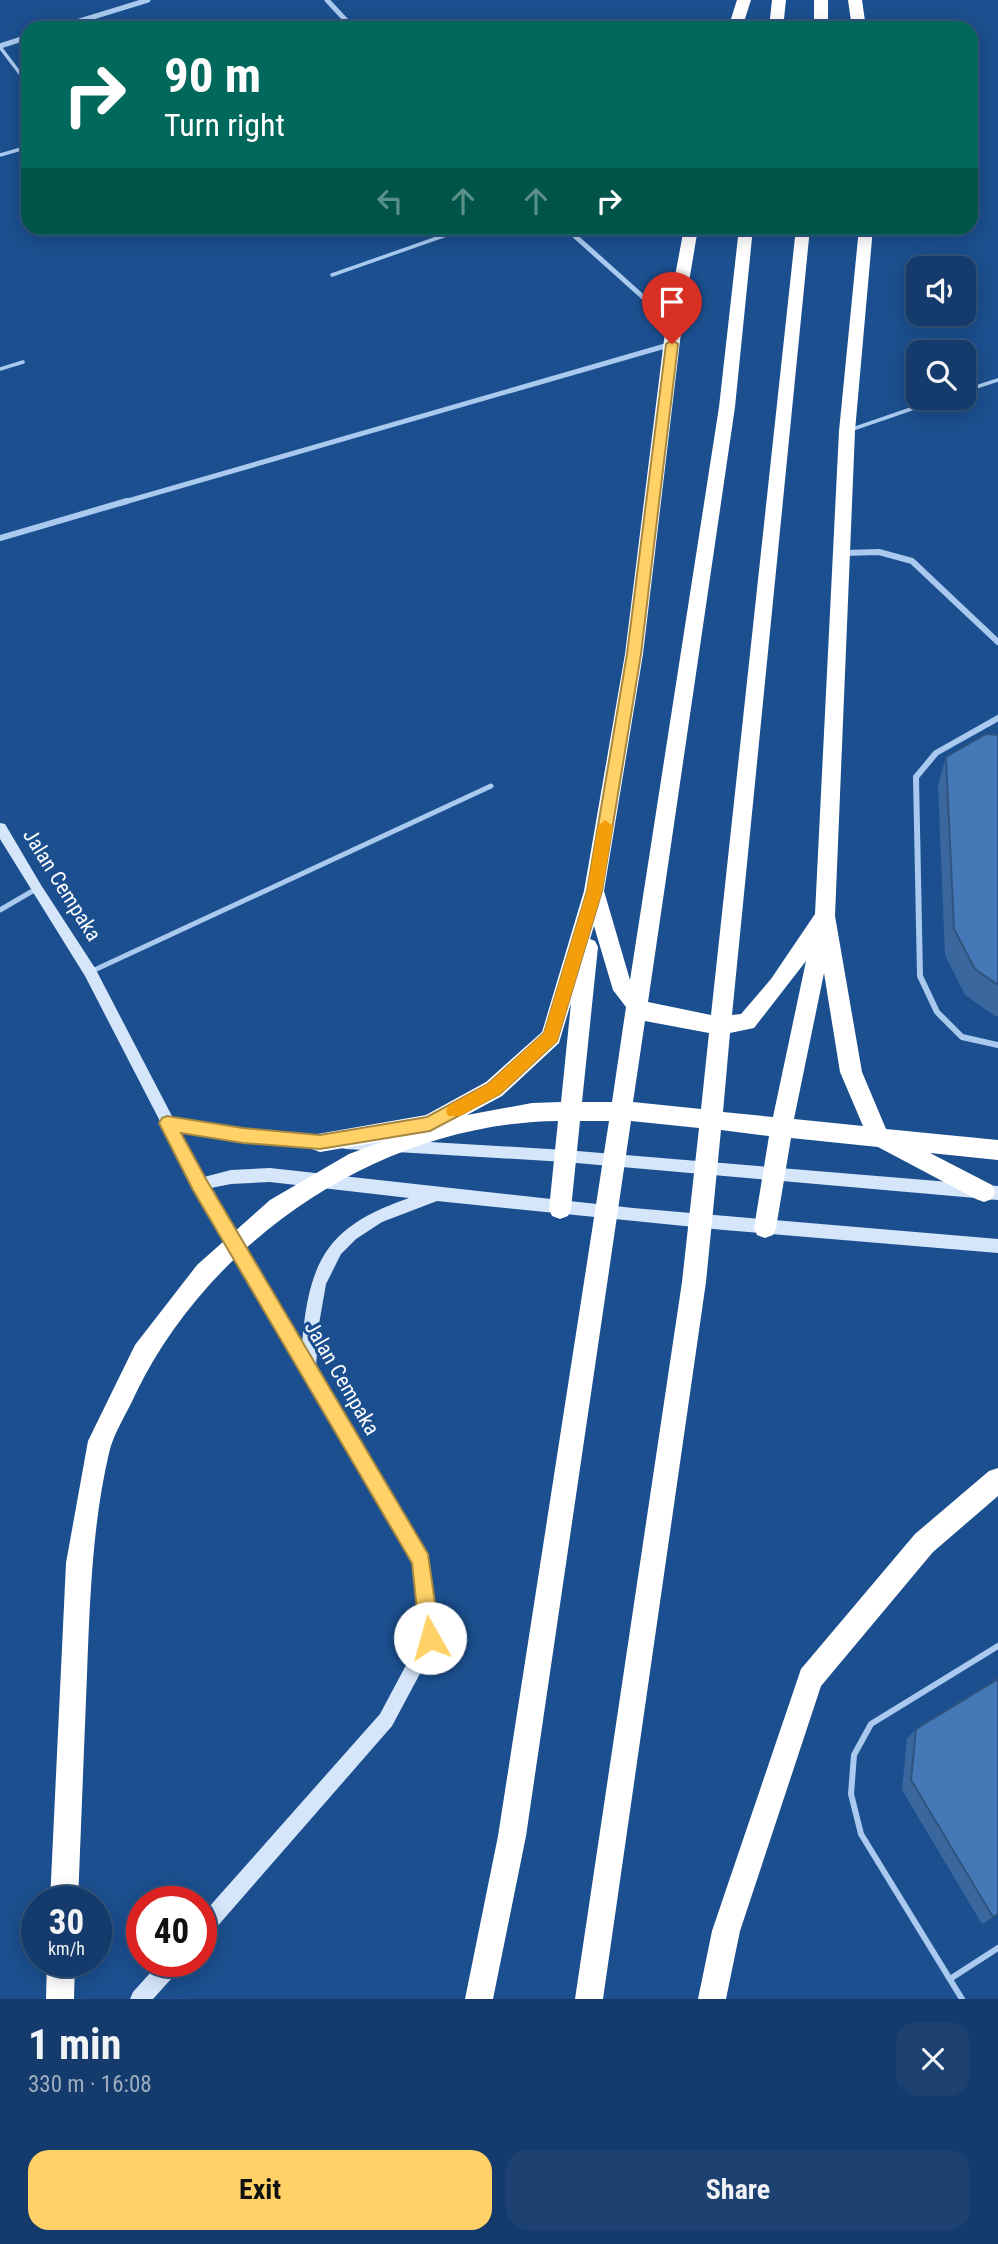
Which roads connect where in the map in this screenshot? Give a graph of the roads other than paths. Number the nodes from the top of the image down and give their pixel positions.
1 (148, 0) edge
2 (327, 0) edge
3 (744, 0) edge
4 (821, 0) edge
5 (855, 0) edge
6 (80, 21) edge
7 (346, 21) edge
8 (737, 21) edge
9 (821, 21) edge
10 (858, 21) edge
11 (21, 39) edge
12 (0, 46) edge
13 (21, 74) edge
14 (21, 149) edge
15 (0, 155) edge
16 (446, 235) edge
17 (574, 235) edge
18 (690, 235) edge
19 (745, 235) edge
20 (802, 235) edge
21 (865, 235) edge
22 (332, 275) dead end
23 (674, 324) junction
24 (672, 344) junction
25 (23, 362) dead end
26 (0, 369) edge
27 (998, 380) edge
28 (976, 387) edge
29 (908, 410) edge
30 (847, 431) junction
31 (0, 538) edge
32 (841, 554) junction
33 (998, 642) edge
34 (998, 718) edge
35 (491, 786) dead end
36 (0, 828) edge
37 (36, 889) junction
38 (594, 891) junction
39 (0, 910) edge
40 (825, 916) junction
41 (90, 972) junction
42 (998, 1045) edge
43 (167, 1123) junction
44 (320, 1142) junction
45 (998, 1150) edge
46 (565, 1156) junction
47 (772, 1174) junction
48 (200, 1184) junction
49 (991, 1192) edge
50 (435, 1195) junction
51 (560, 1209) junction
52 (765, 1228) junction
53 (998, 1246) edge
54 (309, 1366) junction
55 (998, 1480) edge
56 (998, 1646) edge
57 (65, 1886) edge
58 (217, 1912) edge
59 (998, 1948) edge
60 (61, 1977) edge
61 (160, 1977) edge
62 (950, 1979) junction
63 (60, 1999) edge
64 (140, 1999) edge
65 (479, 1999) edge
66 (589, 1999) edge
67 (712, 1999) edge
68 (962, 1999) edge

1 - 6 street
2 - 7 street
3 - 8 highway
4 - 9 highway
5 - 10 highway
11 - 12 street
12 - 13 lane
14 - 15 lane
16 - 22 lane
17 - 23 street
18 - 23 highway
19 - 65 highway
20 - 66 highway
21 - 30 highway
23 - 24 highway
24 - 31 street
24 - 38 highway
25 - 26 lane
27 - 28 lane
29 - 30 lane
30 - 32 highway
32 - 33 street
32 - 40 highway
34 - 42 street
35 - 41 lane
36 - 37 main road, Jalan Cempaka
37 - 39 lane
37 - 41 main road, Jalan Cempaka
38 - 40 highway
38 - 44 highway
38 - 46 highway
40 - 47 highway
40 - 49 highway
41 - 43 main road, Jalan Cempaka
43 - 44 main road
43 - 48 main road, Jalan Cempaka
44 - 46 main road
45 - 57 highway
46 - 47 main road
46 - 51 highway
47 - 49 main road
47 - 52 highway
48 - 50 main road
48 - 54 main road, Jalan Cempaka
50 - 51 main road
50 - 54 main road
51 - 52 main road
52 - 53 main road
54 - 58 main road, Jalan Cempaka
55 - 67 highway
56 - 62 lane
59 - 62 lane
60 - 63 highway
61 - 64 main road
62 - 68 lane

